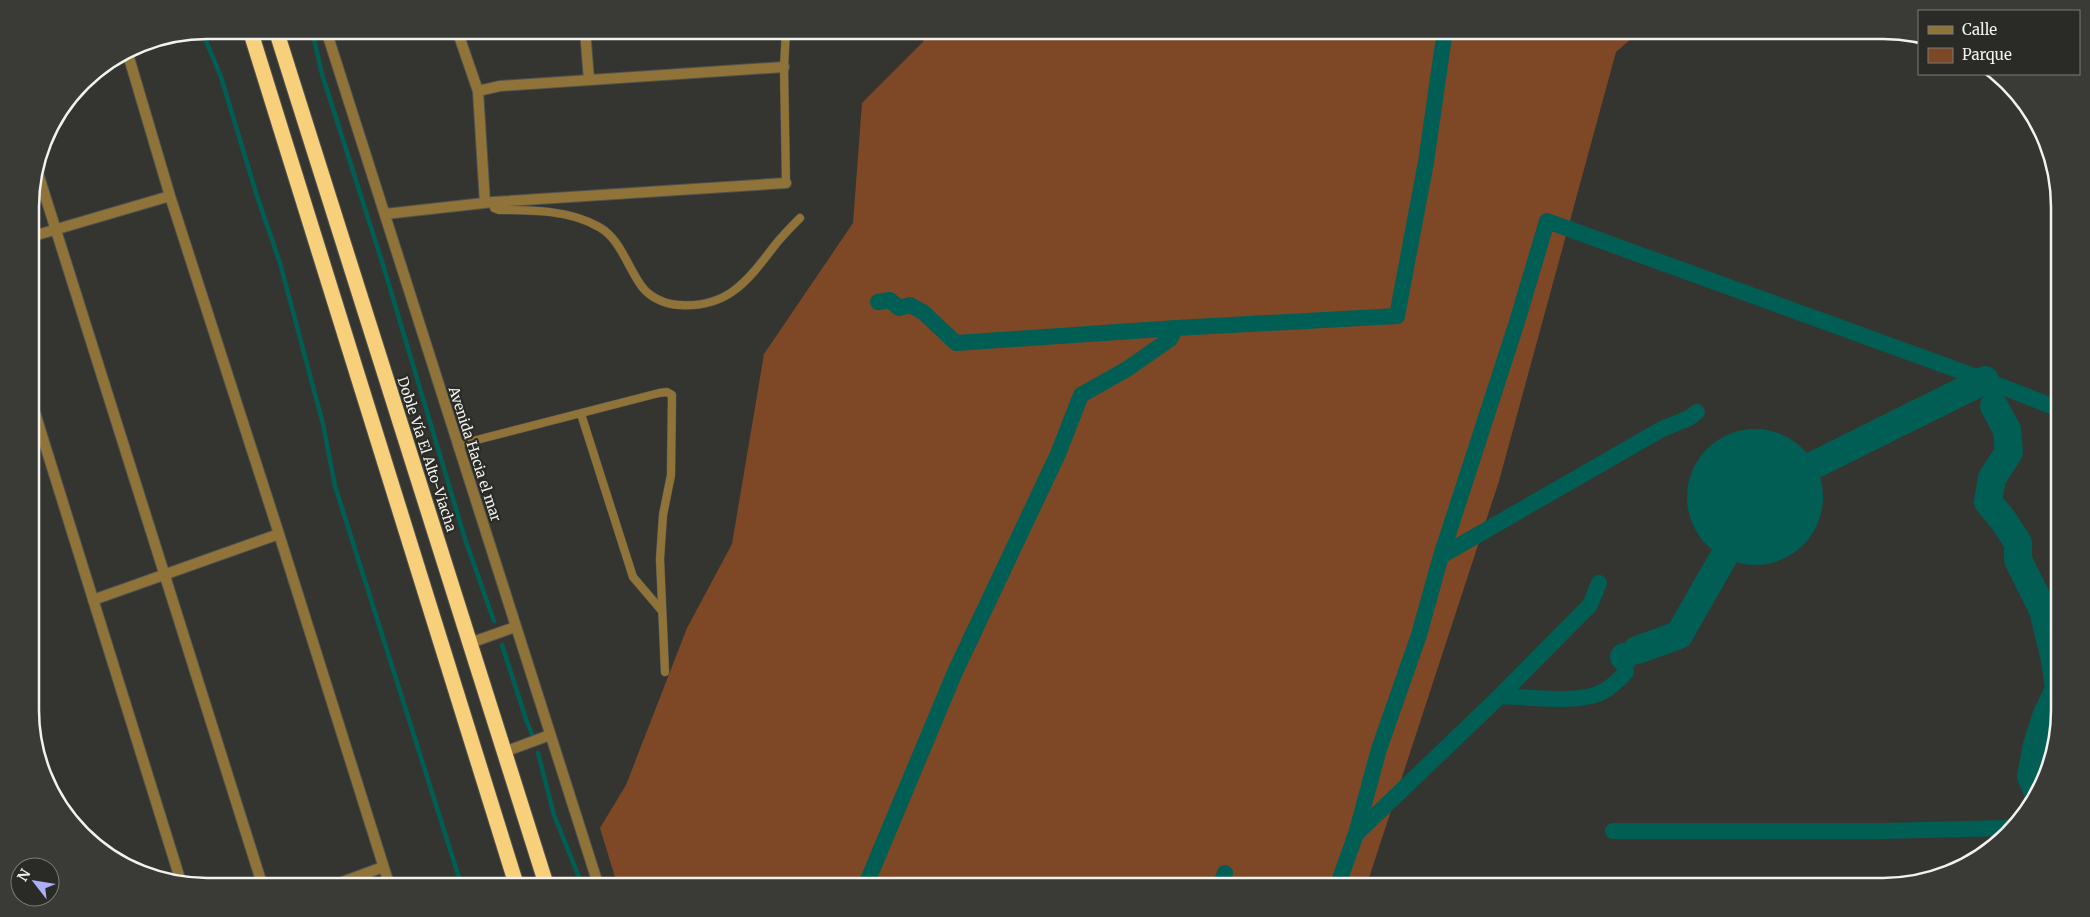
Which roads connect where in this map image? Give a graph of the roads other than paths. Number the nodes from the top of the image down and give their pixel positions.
1 (253, 39) edge
2 (279, 39) edge
3 (329, 39) edge
4 (460, 39) edge
5 (586, 39) edge
6 (786, 39) edge
7 (129, 58) edge
8 (784, 66) junction
9 (589, 80) junction
10 (478, 90) junction
11 (41, 181) edge
12 (786, 183) joint
13 (170, 196) junction
14 (489, 202) junction
15 (385, 214) junction
16 (800, 218) dead end
17 (56, 229) junction
18 (39, 235) edge
19 (581, 414) junction
20 (39, 426) edge
21 (458, 445) junction
22 (280, 534) junction
23 (165, 575) junction
24 (93, 600) junction
25 (662, 611) junction
26 (516, 627) junction
27 (470, 643) junction
28 (665, 672) dead end
29 (550, 735) junction
30 (504, 752) junction
31 (383, 867) junction
32 (179, 876) edge
33 (260, 878) edge
34 (354, 878) edge
35 (387, 878) edge
36 (514, 878) edge
37 (544, 878) edge
38 (596, 878) edge

1 - 36 highway
2 - 27 highway, Doble Vía El Alto-Viacha
3 - 15 street, Avenida Hacia el mar
4 - 10 street
5 - 9 street
6 - 8 lane
7 - 13 street
8 - 9 street
8 - 12 lane
9 - 10 street
10 - 14 street
11 - 17 street
12 - 14 street
13 - 17 street
13 - 22 street
14 - 15 street
14 - 16 lane
15 - 21 street, Avenida Hacia el mar
17 - 18 street
17 - 23 street
19 - 21 lane
19 - 25 lane
19 - 25 lane
20 - 24 street
21 - 26 street, Avenida Hacia el mar
22 - 23 street
22 - 31 street
23 - 24 street
23 - 33 street
24 - 32 street
25 - 28 lane
26 - 27 street
26 - 29 street, Avenida Hacia el mar
27 - 30 highway, Doble Vía El Alto-Viacha
29 - 30 street
29 - 38 street, Avenida Hacia el mar
30 - 37 highway, Doble Vía El Alto-Viacha
31 - 34 street
31 - 35 street

